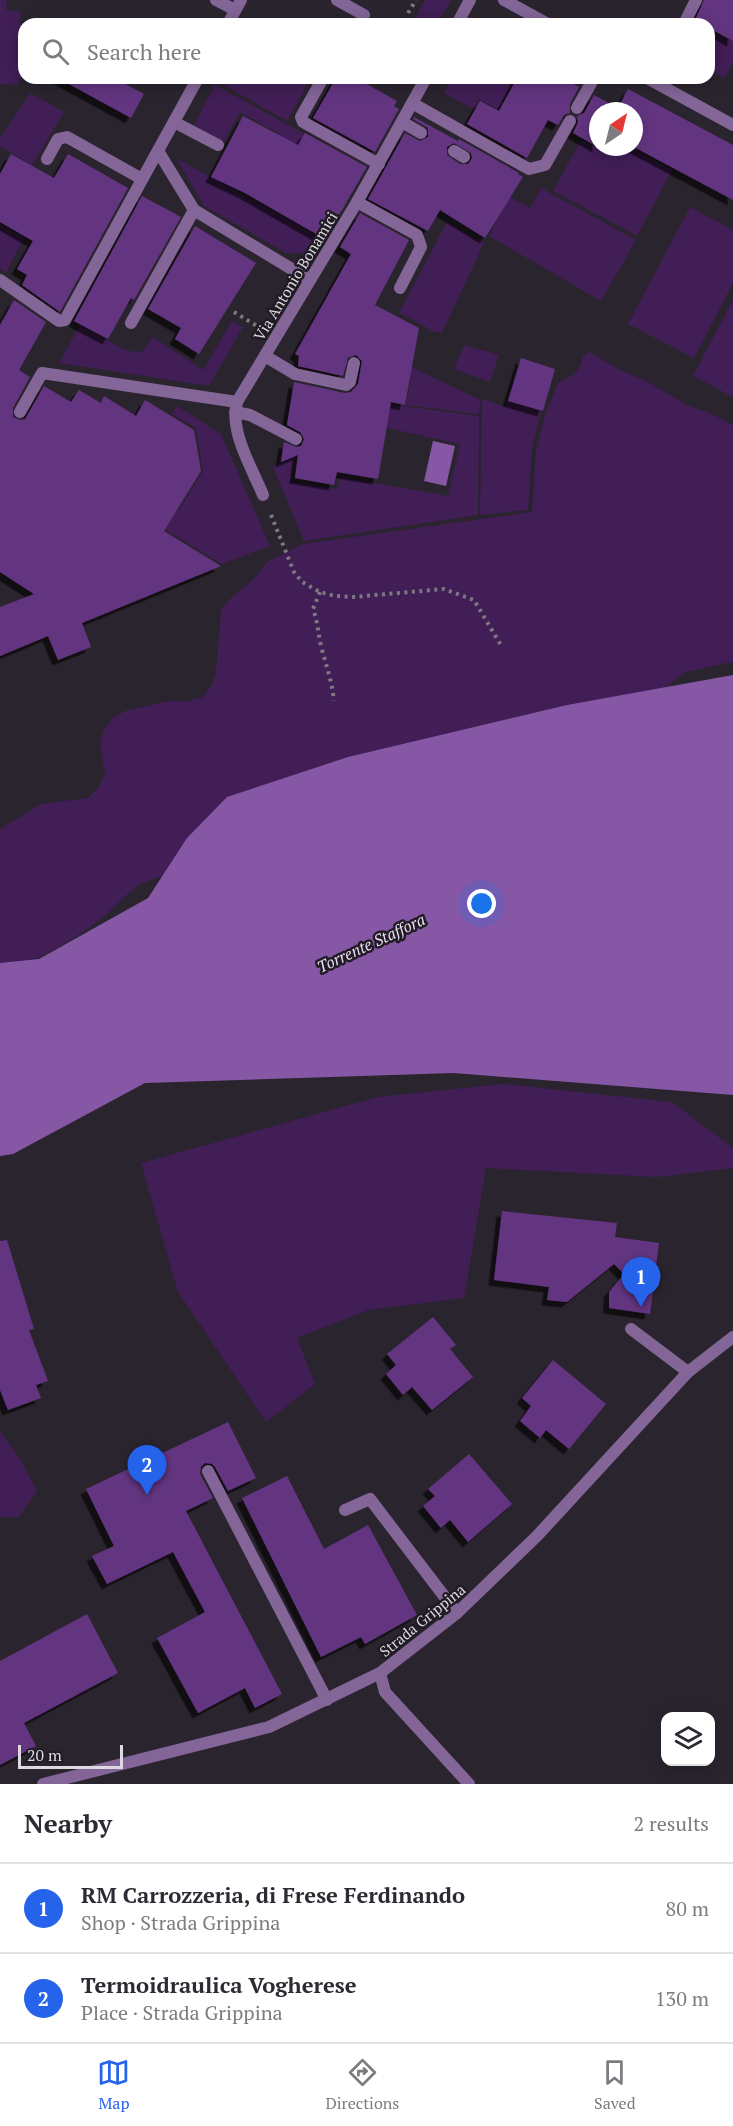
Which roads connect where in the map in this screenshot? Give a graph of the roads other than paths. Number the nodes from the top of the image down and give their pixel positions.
1 (216, 0) edge
2 (337, 0) edge
3 (470, 0) edge
4 (504, 0) edge
5 (696, 0) edge
6 (238, 5) edge
7 (364, 15) dead end
8 (460, 18) edge
9 (537, 18) edge
10 (687, 18) edge
11 (195, 84) edge
12 (320, 84) edge
13 (423, 84) edge
14 (591, 84) edge
15 (660, 84) edge
16 (412, 103) junction
17 (577, 108) dead end
18 (570, 121) dead end
19 (174, 122) junction
20 (402, 122) junction
21 (733, 125) edge
22 (421, 133) dead end
23 (218, 145) dead end
24 (156, 153) junction
25 (47, 159) dead end
26 (379, 164) junction
27 (142, 179) junction
28 (357, 202) junction
29 (194, 210) junction
30 (0, 280) edge
31 (310, 280) junction
32 (400, 288) dead end
33 (131, 323) dead end
34 (265, 356) junction
35 (354, 363) dead end
36 (236, 407) junction
37 (20, 411) dead end
38 (296, 439) dead end
39 (263, 495) road end
40 (631, 1329) dead end
41 (733, 1337) edge
42 (688, 1372) junction
43 (208, 1471) dead end
44 (345, 1510) dead end
45 (457, 1613) junction
46 (380, 1673) junction
47 (327, 1700) junction
48 (43, 1784) edge
49 (469, 1784) edge

1 - 6 street
2 - 7 street
3 - 8 street
4 - 9 street
5 - 10 street
11 - 19 street
12 - 26 street
13 - 16 street, Via Antonio Bonamici
14 - 17 street
15 - 21 street
16 - 18 street
16 - 20 street, Via Antonio Bonamici
19 - 23 street
19 - 24 street
20 - 22 street
20 - 26 street, Via Antonio Bonamici
24 - 27 street
24 - 29 street
25 - 27 street
26 - 28 street, Via Antonio Bonamici
27 - 30 street
28 - 31 street, Via Antonio Bonamici
28 - 32 street
29 - 31 street
29 - 33 street
31 - 34 street, Via Antonio Bonamici
34 - 35 street
34 - 36 street, Via Antonio Bonamici
36 - 37 street
36 - 38 street
36 - 39 street
40 - 42 street
41 - 42 street, Strada Grippina
42 - 45 street, Strada Grippina
43 - 47 street
44 - 45 street
45 - 46 street, Strada Grippina
46 - 47 street, Strada Grippina
46 - 49 street
47 - 48 street, Strada Grippina

